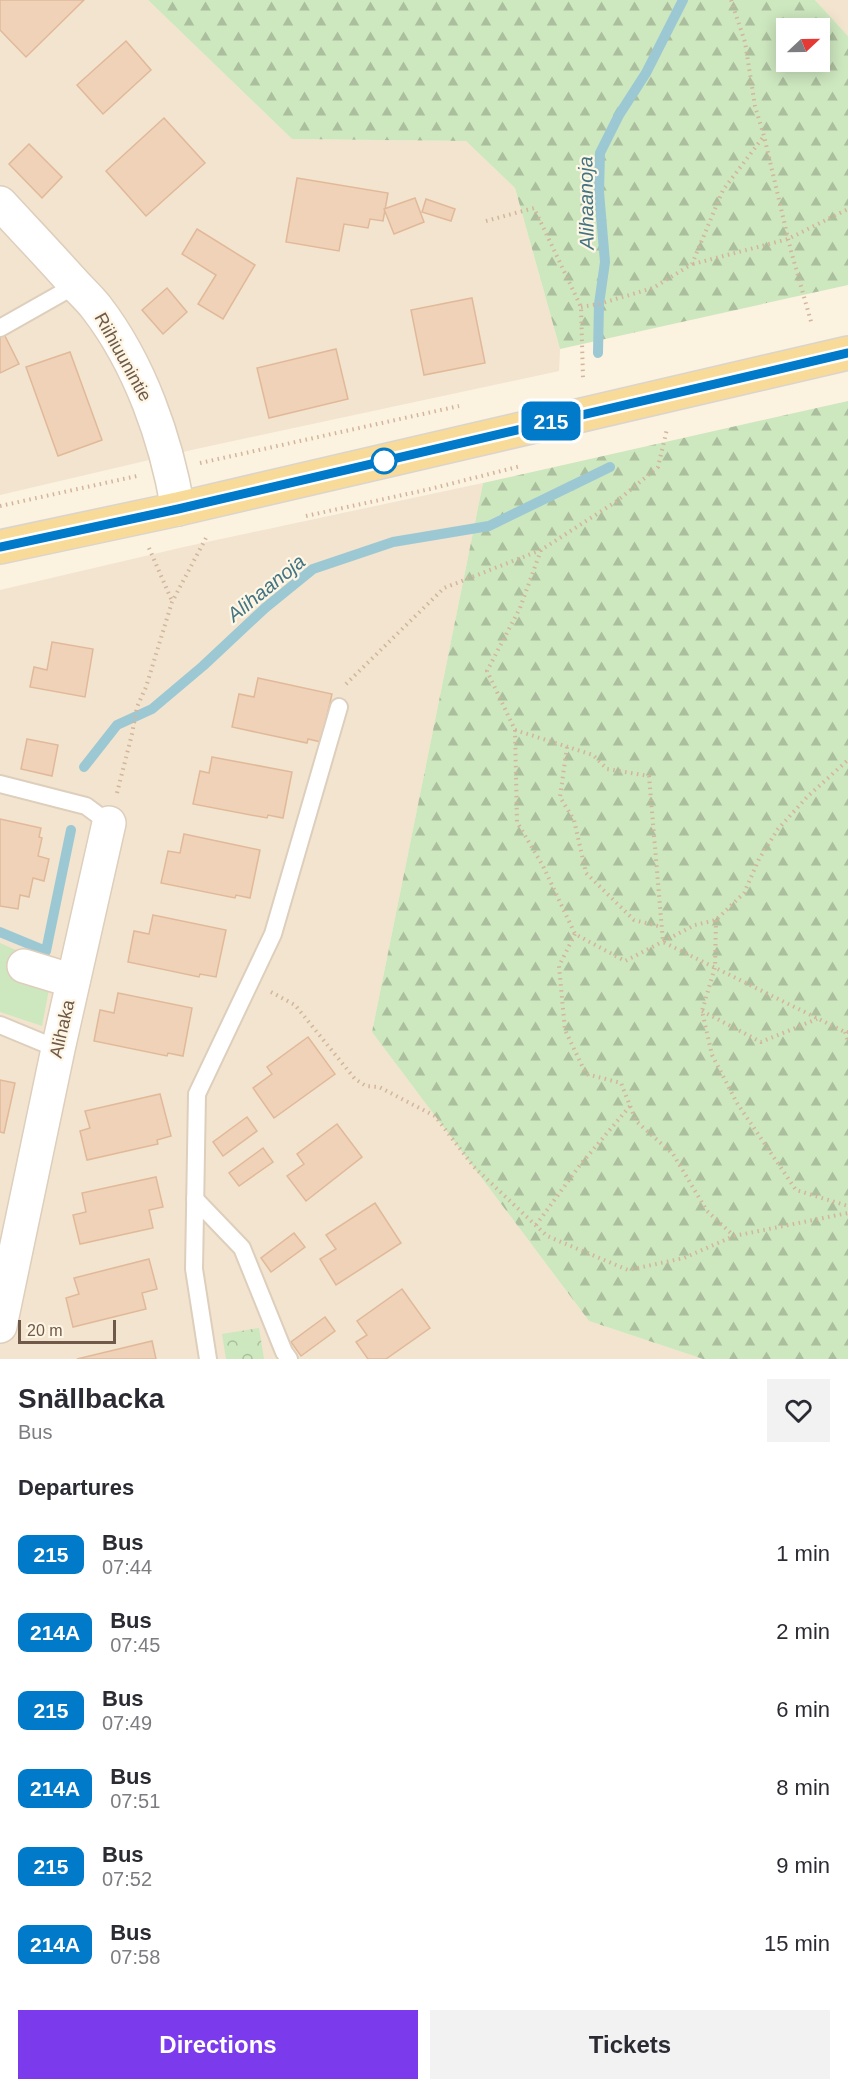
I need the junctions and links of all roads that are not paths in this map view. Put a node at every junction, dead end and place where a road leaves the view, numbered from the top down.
1 (0, 203) edge
2 (76, 285) junction
3 (0, 328) edge
4 (848, 353) edge
5 (178, 509) junction
6 (0, 547) edge
7 (339, 707) dead end
8 (0, 784) edge
9 (109, 823) joint
10 (24, 966) dead end
11 (73, 981) junction
12 (0, 1025) edge
13 (57, 1049) junction
14 (195, 1199) junction
15 (0, 1326) edge
16 (208, 1359) edge
17 (289, 1359) edge

1 - 2 street, Riihiuunintie
2 - 3 lane
2 - 5 street, Riihiuunintie
4 - 5 main road
5 - 6 main road
7 - 14 lane
8 - 9 lane
9 - 11 street, Alihaka
10 - 11 street
11 - 13 street, Alihaka
12 - 13 lane
13 - 15 street, Alihaka
14 - 16 lane
14 - 17 lane

